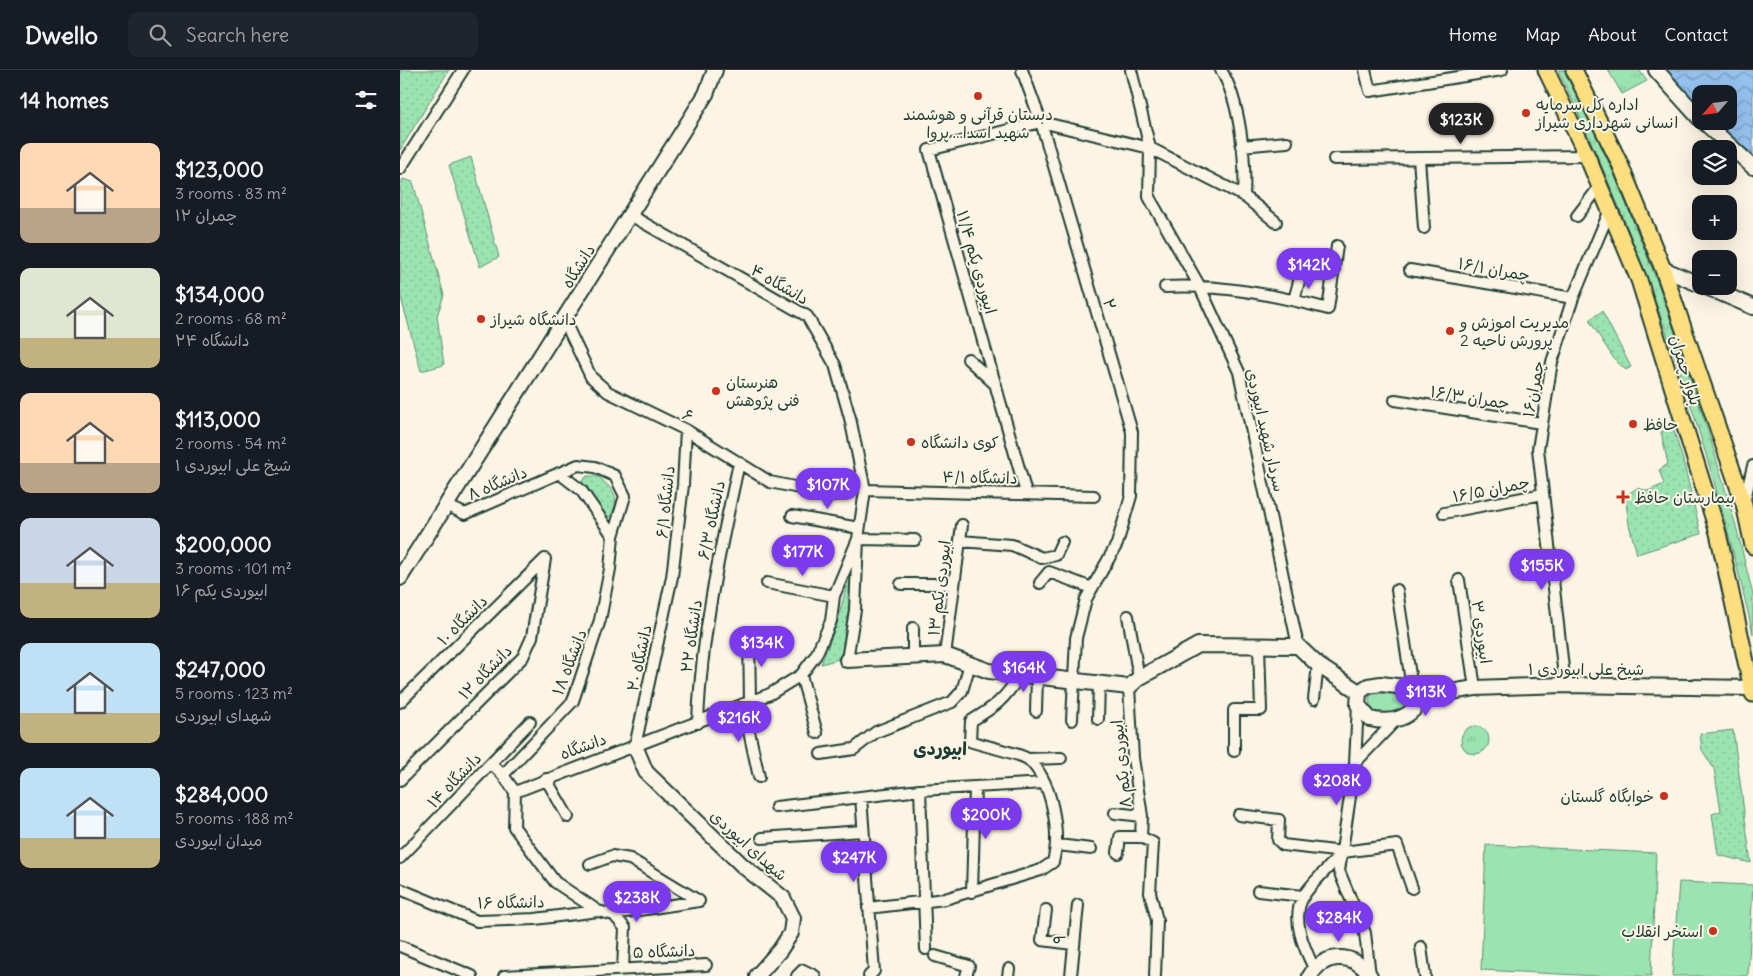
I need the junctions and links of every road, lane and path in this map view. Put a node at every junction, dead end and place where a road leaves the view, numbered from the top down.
1 (463, 70) edge
2 (715, 70) edge
3 (1022, 70) edge
4 (1131, 70) edge
5 (1221, 70) edge
6 (1365, 70) edge
7 (1502, 70) edge
8 (1546, 70) edge
9 (1574, 70) edge
10 (1582, 70) edge
11 (1656, 70) edge
12 (1471, 73) edge
13 (1584, 92) junction
14 (1692, 109) edge
15 (1041, 122) junction
16 (1713, 130) edge
17 (1287, 142) dead end
18 (1241, 146) junction
19 (1150, 148) junction
20 (1587, 156) junction
21 (1419, 158) junction
22 (1334, 159) dead end
23 (401, 166) edge
24 (1753, 167) edge
25 (1600, 186) junction
26 (1244, 196) junction
27 (1610, 210) junction
28 (630, 215) junction
29 (1577, 216) dead end
30 (1276, 222) dead end
31 (1424, 228) dead end
32 (1337, 246) dead end
33 (1663, 269) junction
34 (1410, 270) dead end
35 (1301, 274) dead end
36 (1692, 281) edge
37 (1199, 285) junction
38 (1165, 287) dead end
39 (1724, 295) edge
40 (1573, 298) junction
41 (1294, 300) junction
42 (1753, 307) edge
43 (564, 320) junction
44 (968, 359) dead end
45 (996, 385) junction
46 (1395, 400) dead end
47 (1541, 423) junction
48 (686, 430) junction
49 (739, 463) junction
50 (1753, 466) edge
51 (559, 473) junction
52 (865, 490) junction
53 (1026, 493) junction
54 (833, 494) dead end
55 (1543, 494) junction
56 (1094, 496) dead end
57 (1744, 504) junction
58 (448, 506) junction
59 (1444, 513) dead end
60 (792, 516) dead end
61 (962, 526) dead end
62 (859, 528) junction
63 (613, 536) junction
64 (858, 539) junction
65 (915, 540) dead end
66 (960, 541) junction
67 (1062, 542) dead end
68 (1753, 546) edge
69 (546, 559) joint
70 (672, 577) joint
71 (400, 578) edge
72 (1459, 580) dead end
73 (713, 582) joint
74 (767, 583) dead end
75 (1040, 583) dead end
76 (901, 584) dead end
77 (954, 584) junction
78 (1092, 588) junction
79 (1397, 590) dead end
80 (834, 596) junction
81 (1128, 616) dead end
82 (913, 628) dead end
83 (749, 634) dead end
84 (1259, 646) junction
85 (1298, 646) junction
86 (945, 654) junction
87 (913, 656) junction
88 (847, 660) joint
89 (970, 664) junction
90 (1318, 665) junction
91 (801, 675) junction
92 (1020, 675) junction
93 (1037, 677) junction
94 (1073, 681) junction
95 (1134, 683) junction
96 (1099, 684) junction
97 (1565, 685) junction
98 (1475, 688) junction
99 (1752, 691) edge
100 (1416, 693) junction
101 (1314, 699) dead end
102 (1358, 699) junction
103 (400, 702) edge
104 (746, 703) junction
105 (1036, 711) dead end
106 (1098, 719) dead end
107 (1072, 720) dead end
108 (1395, 721) junction
109 (530, 722) dead end
110 (698, 723) junction
111 (817, 733) dead end
112 (635, 746) junction
113 (1234, 751) dead end
114 (821, 754) dead end
115 (1028, 758) junction
116 (1061, 758) dead end
117 (491, 763) junction
118 (1355, 763) junction
119 (504, 775) junction
120 (759, 777) dead end
121 (546, 779) junction
122 (400, 780) edge
123 (1045, 783) junction
124 (975, 788) junction
125 (920, 790) junction
126 (515, 792) junction
127 (861, 797) junction
128 (776, 807) dead end
129 (1115, 813) dead end
130 (1239, 814) dead end
131 (1142, 816) junction
132 (568, 817) dead end
133 (863, 831) junction
134 (1140, 837) junction
135 (762, 838) dead end
136 (1058, 844) junction
137 (1091, 849) dead end
138 (1344, 852) junction
139 (1118, 853) dead end
140 (400, 858) edge
141 (590, 864) dead end
142 (1412, 888) dead end
143 (400, 889) edge
144 (1258, 891) dead end
145 (972, 892) junction
146 (1303, 896) junction
147 (924, 903) junction
148 (1078, 905) dead end
149 (868, 908) junction
150 (1046, 910) dead end
151 (598, 911) junction
152 (613, 914) junction
153 (1072, 944) junction
154 (400, 946) edge
155 (1421, 947) dead end
156 (926, 949) dead end
157 (935, 956) dead end
158 (706, 965) dead end
159 (623, 968) junction
160 (1312, 972) edge
161 (472, 976) edge
162 (504, 976) edge
163 (757, 976) edge
164 (797, 976) edge
165 (815, 976) edge
166 (869, 976) edge
167 (966, 976) edge
168 (1071, 976) edge
169 (1150, 976) edge
170 (1155, 976) edge
171 (1370, 976) edge
172 (1425, 976) edge

1 - 23 street
2 - 28 street, دانشگاه
3 - 15 street, ۲
4 - 19 street, سردار شهید ابیوردی
5 - 18 street
6 - 12 street
7 - 12 street
8 - 20 main road, بلوار چمران
9 - 13 main road, بلوار چمران
10 - 13 main road
11 - 14 street
13 - 33 main road, بلوار چمران
15 - 19 street
15 - 45 street, ۱۱/۴ ابیوردی یکم
15 - 78 street, ۲
16 - 24 street
17 - 18 street
18 - 26 street
19 - 26 street
19 - 37 street, سردار شهید ابیوردی
20 - 21 street
20 - 25 main road, بلوار چمران
21 - 22 street
21 - 31 street
25 - 27 main road, بلوار چمران
25 - 29 street
26 - 30 street
27 - 40 street, چمران۱۶
27 - 99 main road, بلوار چمران
28 - 43 street, دانشگاه
28 - 52 street, ۴ دانشگاه
32 - 41 street
33 - 36 street
33 - 57 main road, بلوار چمران
34 - 40 street, ۱۶/۱ چمران
35 - 41 street
37 - 38 street
37 - 41 street
37 - 85 street, سردار شهید ابیوردی
39 - 42 street
40 - 47 street, چمران۱۶
43 - 48 street, ۶
43 - 58 street, دانشگاه
44 - 45 street
45 - 53 street, ۱۱/۴ ابیوردی یکم
46 - 47 street, ۱۶/۳ چمران
47 - 55 street, چمران۱۶
48 - 49 street, ۶
48 - 70 street, ۶/۱ دانشگاه
49 - 54 street, ۶
49 - 73 street, ۶/۳ دانشگاه
50 - 57 street
51 - 58 street, ۸ دانشگاه
51 - 63 street
51 - 63 street, ۸ دانشگاه
52 - 53 street, ۴/۱ دانشگاه
52 - 62 street, دانشگاه
53 - 56 street, ۴/۱ دانشگاه
55 - 59 street, ۱۶/۵ چمران
55 - 97 street, چمران۱۶
57 - 68 main road, بلوار چمران
58 - 71 street, دانشگاه
60 - 62 street
61 - 66 street, ۱۳ ابیوردی یکم
62 - 64 street, دانشگاه
63 - 119 street, ۱۸ دانشگاه
64 - 65 street
64 - 80 street, دانشگاه
64 - 88 street
66 - 67 street
66 - 77 street, ۱۳ ابیوردی یکم
69 - 103 street, ۱۰ دانشگاه
69 - 122 street, ۱۲ دانشگاه
70 - 112 street, ۲۰ دانشگاه
72 - 98 street, ۳ ابیوردی
73 - 110 street, ۲۲ دانشگاه
74 - 80 street
75 - 78 street
76 - 77 street
77 - 86 street, ۱۳ ابیوردی یکم
78 - 94 street, ۲
79 - 100 street
80 - 91 street, دانشگاه
81 - 95 street, ۸ ابیوردی یکم
82 - 87 street
83 - 104 street
84 - 85 street
84 - 95 street
84 - 113 street
85 - 90 street
86 - 87 street
86 - 89 street
87 - 88 street
89 - 92 street
89 - 114 street
90 - 101 street
90 - 102 street
91 - 104 street, دانشگاه
91 - 111 street
92 - 93 street
92 - 115 street
93 - 94 street
93 - 105 street
94 - 96 street
94 - 107 street, ۲
95 - 96 street
95 - 131 street, ۸ ابیوردی یکم
96 - 106 street
97 - 98 street, شیخ علی ابیوردی ۱
97 - 99 street, شیخ علی ابیوردی ۱
98 - 100 street, شیخ علی ابیوردی ۱
100 - 102 street, شیخ علی ابیوردی ۱
100 - 108 street
102 - 108 street
102 - 118 street
104 - 110 street, دانشگاه
104 - 120 street
108 - 118 street
109 - 117 street, ۱۴ دانشگاه
110 - 112 street, دانشگاه
112 - 121 street, دانشگاه
112 - 163 street, شهدای ابیوردی
115 - 116 street
115 - 123 street
117 - 119 street
117 - 140 street, ۱۴ دانشگاه
118 - 138 street
119 - 126 street
121 - 126 street, دانشگاه
121 - 132 street
123 - 124 street
123 - 136 street
124 - 125 street
124 - 145 street
125 - 127 street
125 - 147 street
126 - 151 street
127 - 128 street
127 - 133 street
129 - 131 street
130 - 138 street
131 - 134 street, ۸ ابیوردی یکم
133 - 135 street
133 - 149 street
134 - 139 street
134 - 170 street
136 - 137 street
136 - 145 street
138 - 142 street
138 - 146 street
138 - 171 street
141 - 152 street
143 - 151 street, ۱۶ دانشگاه
144 - 146 street
145 - 147 street
146 - 160 street
147 - 149 street
147 - 156 street
148 - 153 street, ۹
149 - 166 street
150 - 153 street
151 - 152 street
152 - 159 street
153 - 168 street, ۹
154 - 161 street
155 - 172 street
157 - 167 street
158 - 159 street, ۵ دانشگاه
159 - 162 street
160 - 171 street
164 - 165 street
169 - 170 street

